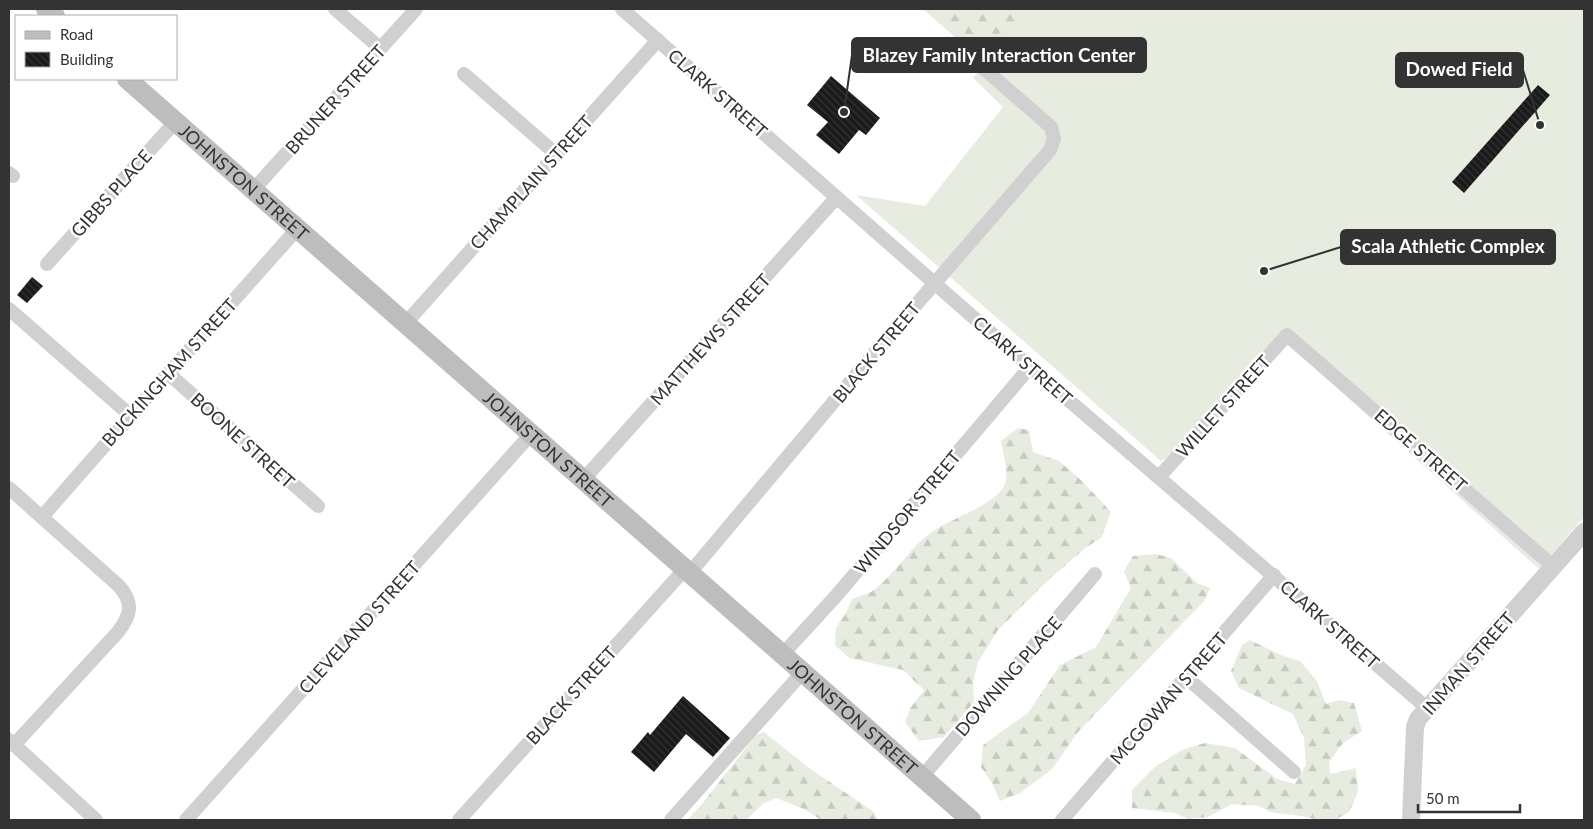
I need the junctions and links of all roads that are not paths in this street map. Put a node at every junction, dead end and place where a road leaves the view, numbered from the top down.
1 (335, 9) edge
2 (416, 9) edge
3 (622, 9) edge
4 (658, 40) junction
5 (380, 48) junction
6 (982, 67) dead end
7 (464, 74) dead end
8 (128, 80) edge
9 (176, 121) junction
10 (556, 154) junction
11 (254, 189) junction
12 (836, 198) junction
13 (297, 229) junction
14 (47, 264) dead end
15 (935, 282) junction
16 (9, 309) edge
17 (405, 324) junction
18 (1287, 335) joint
19 (1030, 367) junction
20 (169, 374) junction
21 (130, 415) junction
22 (532, 434) junction
23 (1159, 477) junction
24 (583, 480) junction
25 (9, 488) edge
26 (318, 506) dead end
27 (42, 517) junction
28 (1584, 532) edge
29 (1554, 566) junction
30 (687, 572) junction
31 (1095, 574) dead end
32 (1274, 575) junction
33 (782, 655) junction
34 (802, 673) junction
35 (1186, 677) junction
36 (1427, 708) junction
37 (12, 743) edge
38 (1294, 772) dead end
39 (920, 778) junction
40 (96, 820) edge
41 (186, 820) edge
42 (459, 820) edge
43 (671, 820) edge
44 (971, 820) edge
45 (1062, 820) edge
46 (1411, 820) edge

1 - 5 street
2 - 5 street, BRUNER STREET
3 - 4 street, CLARK STREET
4 - 10 street, CHAMPLAIN STREET
4 - 12 street, CLARK STREET
5 - 11 street, BRUNER STREET
6 - 15 street, BLACK STREET
7 - 10 street
8 - 9 main road, JOHNSTON STREET
9 - 11 main road, JOHNSTON STREET
9 - 14 street, GIBBS PLACE
10 - 17 street, CHAMPLAIN STREET
11 - 13 main road, JOHNSTON STREET
12 - 15 street, CLARK STREET
12 - 24 street, MATTHEWS STREET
13 - 17 main road, JOHNSTON STREET
13 - 20 street, BUCKINGHAM STREET
15 - 19 street, CLARK STREET
15 - 30 street, BLACK STREET
16 - 21 street
17 - 22 main road, JOHNSTON STREET
18 - 23 street, WILLET STREET
18 - 29 street, EDGE STREET
19 - 23 street, CLARK STREET
19 - 33 street, WINDSOR STREET
20 - 21 street, BUCKINGHAM STREET
20 - 26 street, BOONE STREET
21 - 27 street, BUCKINGHAM STREET
22 - 24 main road, JOHNSTON STREET
22 - 41 street, CLEVELAND STREET
23 - 32 street, CLARK STREET
24 - 30 main road, JOHNSTON STREET
25 - 27 street
27 - 37 street
28 - 29 street, INMAN STREET
29 - 36 street, INMAN STREET
30 - 33 main road, JOHNSTON STREET
30 - 42 street, BLACK STREET
31 - 39 street, DOWNING PLACE
32 - 35 street, MCGOWAN STREET
32 - 36 street, CLARK STREET
33 - 34 main road, JOHNSTON STREET
34 - 39 main road, JOHNSTON STREET
34 - 43 street
35 - 38 street
35 - 45 street, MCGOWAN STREET
36 - 46 street, INMAN STREET
37 - 40 street
39 - 44 main road, JOHNSTON STREET

